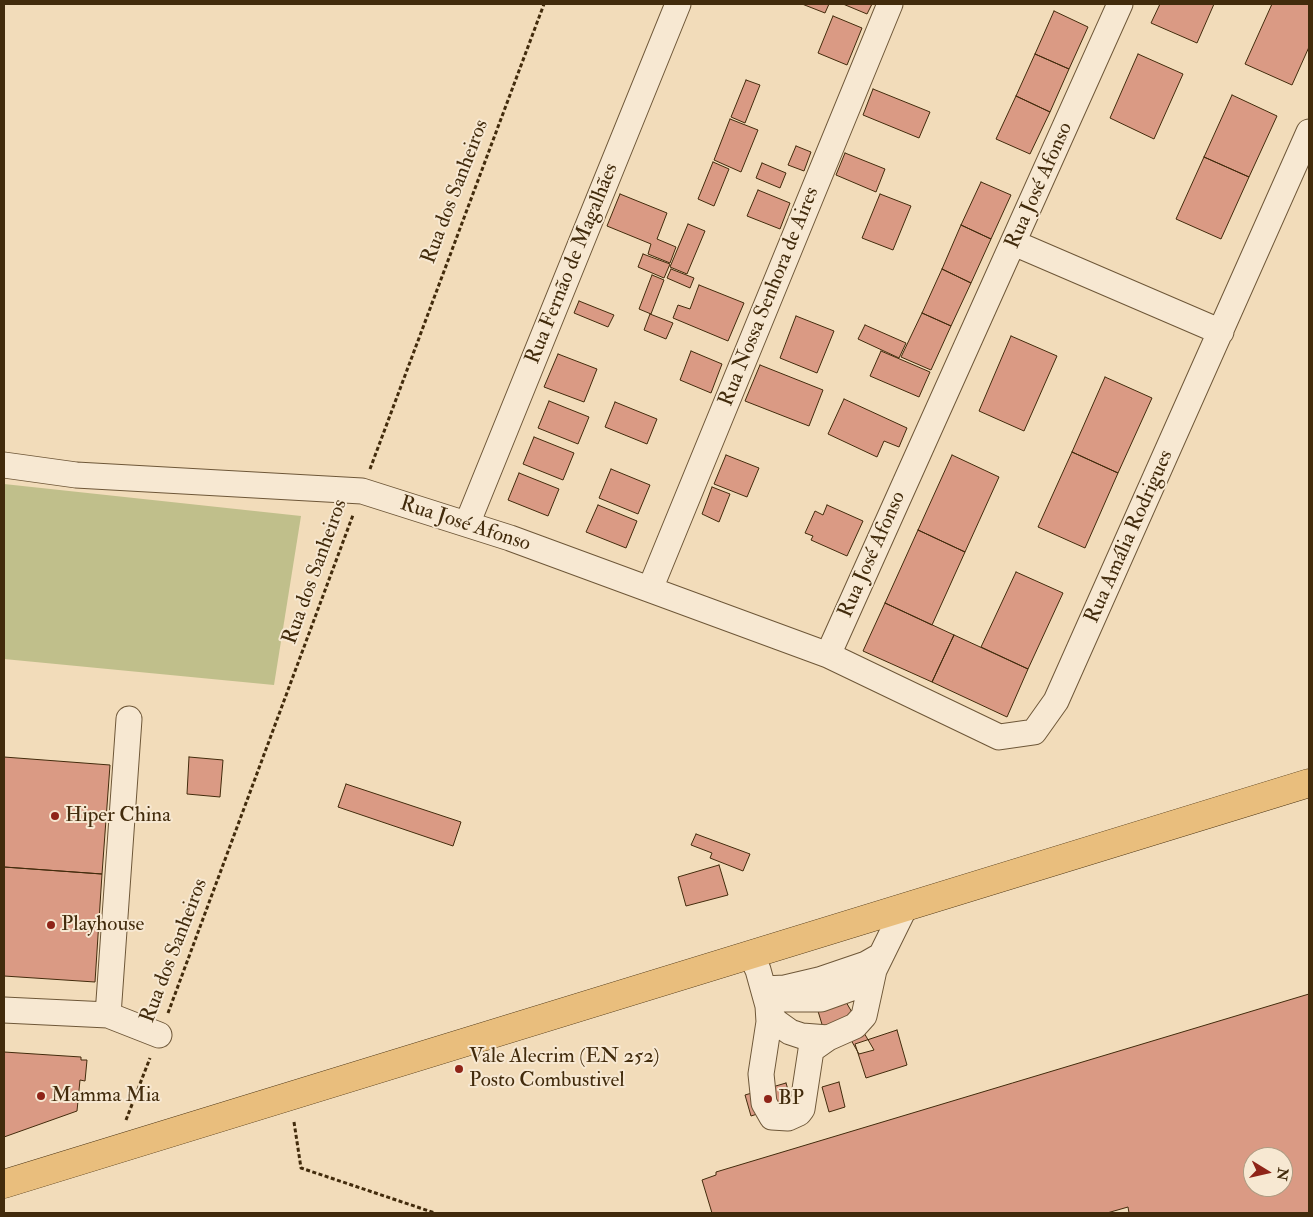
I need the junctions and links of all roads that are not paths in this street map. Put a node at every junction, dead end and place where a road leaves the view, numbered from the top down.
1 (678, 4) edge
2 (890, 4) edge
3 (1120, 4) edge
4 (1309, 132) edge
5 (1014, 244) junction
6 (1221, 332) junction
7 (4, 465) edge
8 (467, 524) junction
9 (650, 590) junction
10 (828, 655) junction
11 (129, 719) dead end
12 (1309, 783) edge
13 (904, 909) junction
14 (751, 955) junction
15 (880, 956) junction
16 (871, 981) junction
17 (767, 1000) junction
18 (4, 1010) edge
19 (108, 1015) junction
20 (159, 1035) road end
21 (828, 1038) junction
22 (4, 1184) edge

1 - 8 street, Rua Fernão de Magalhães
2 - 9 street, Rua Nossa Senhora de Aires
3 - 5 street, Rua José Afonso
4 - 6 street, Rua Amália Rodrigues
5 - 6 street
5 - 10 street, Rua José Afonso
6 - 10 street, Rua Amália Rodrigues
7 - 8 street, Rua José Afonso
8 - 9 street, Rua José Afonso
9 - 10 street, Rua José Afonso
11 - 19 street
12 - 13 main road
13 - 14 main road
13 - 15 street
14 - 17 street
14 - 22 main road
15 - 16 street
15 - 17 street
16 - 17 street
16 - 21 street
17 - 21 street
17 - 21 street
18 - 19 street
19 - 20 street

